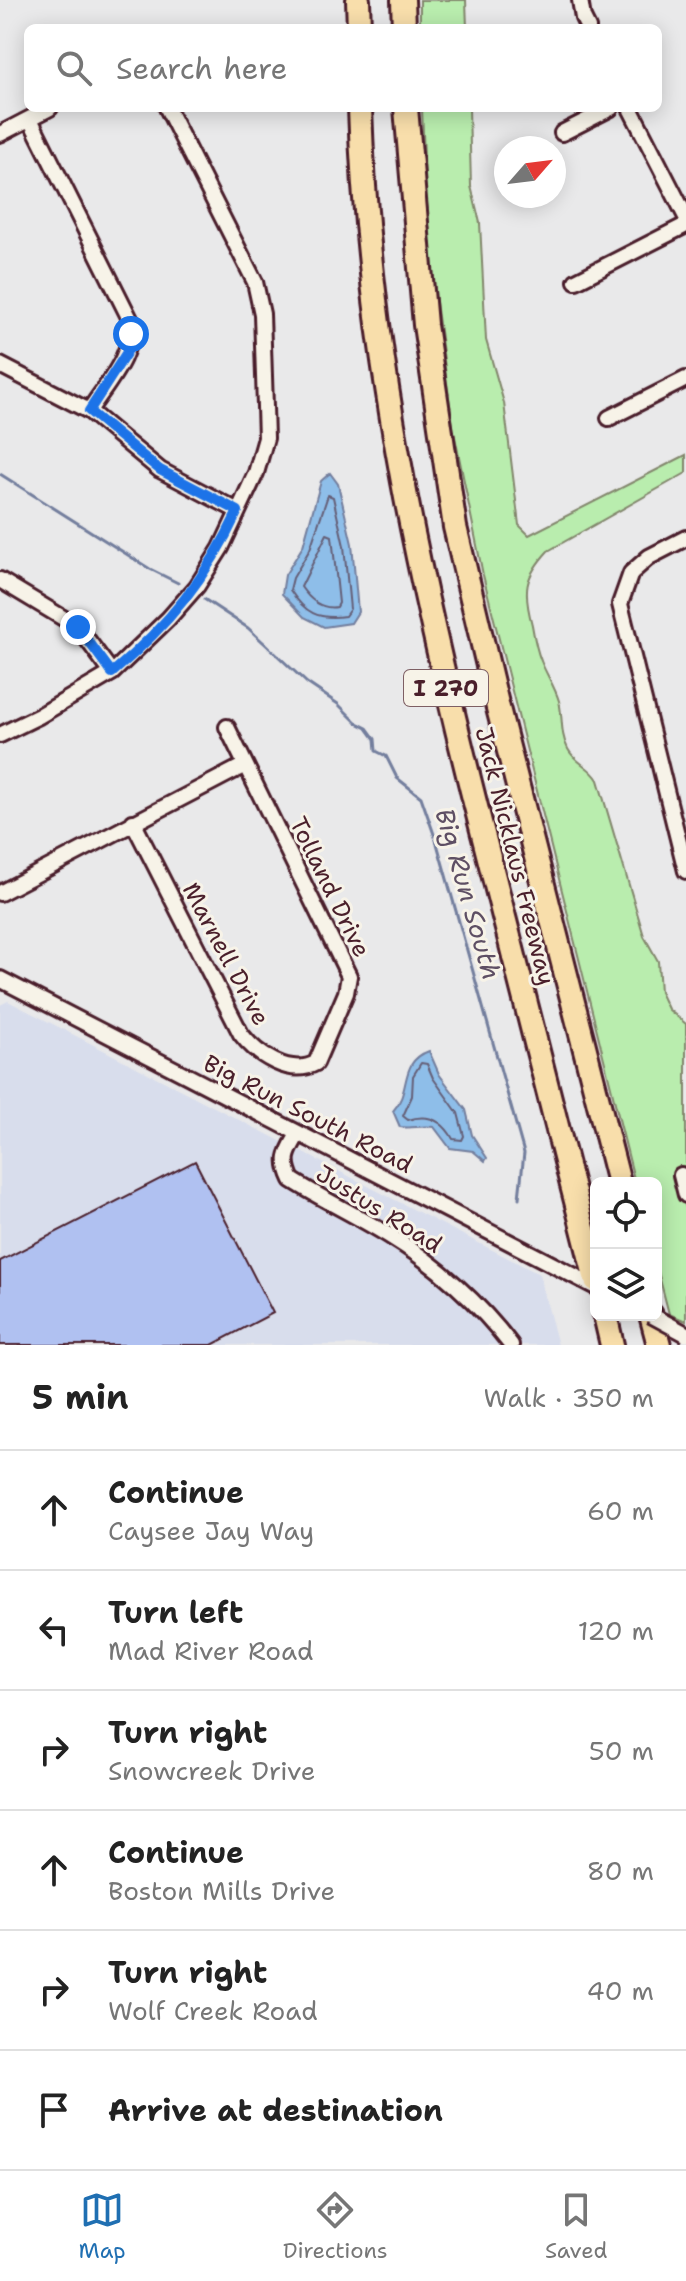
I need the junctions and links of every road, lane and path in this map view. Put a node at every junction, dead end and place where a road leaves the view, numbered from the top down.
1 (358, 0) edge
2 (403, 0) edge
3 (580, 0) edge
4 (359, 24) edge
5 (404, 24) edge
6 (586, 24) edge
7 (43, 112) edge
8 (169, 112) edge
9 (360, 112) edge
10 (406, 112) edge
11 (603, 112) edge
12 (632, 112) edge
13 (30, 119) junction
14 (562, 133) dead end
15 (0, 134) edge
16 (686, 217) edge
17 (686, 225) edge
18 (576, 281) dead end
19 (0, 365) edge
20 (686, 379) edge
21 (89, 411) junction
22 (609, 418) dead end
23 (238, 511) junction
24 (686, 538) edge
25 (0, 580) edge
26 (112, 673) junction
27 (227, 727) dead end
28 (0, 735) edge
29 (245, 765) junction
30 (133, 822) junction
31 (686, 871) edge
32 (0, 893) edge
33 (0, 979) edge
34 (312, 1066) joint
35 (298, 1134) junction
36 (681, 1175) dead end
37 (617, 1177) edge
38 (686, 1195) edge
39 (590, 1256) edge
40 (590, 1284) edge
41 (606, 1321) edge
42 (653, 1321) edge
43 (662, 1321) edge
44 (686, 1334) edge
45 (511, 1345) edge
46 (612, 1345) edge
47 (659, 1345) edge

1 - 4 highway
2 - 5 highway
3 - 6 street
7 - 13 street
8 - 23 street
9 - 39 highway, Jack Nicklaus Freeway / I 270
10 - 37 highway, Jack Nicklaus Freeway / I 270
11 - 14 street
12 - 16 street
13 - 15 street
13 - 21 street
17 - 18 street
19 - 21 street
20 - 22 street
21 - 23 street
23 - 26 street
24 - 31 street
25 - 26 street
26 - 28 street
27 - 29 street, Tolland Drive
29 - 30 street
29 - 34 street, Tolland Drive
30 - 32 street
30 - 34 street, Marnell Drive
33 - 35 street, Big Run South Road
35 - 40 street, Big Run South Road
35 - 45 street, Justus Road
36 - 38 street
41 - 46 highway
42 - 47 highway
43 - 44 street, bridge

